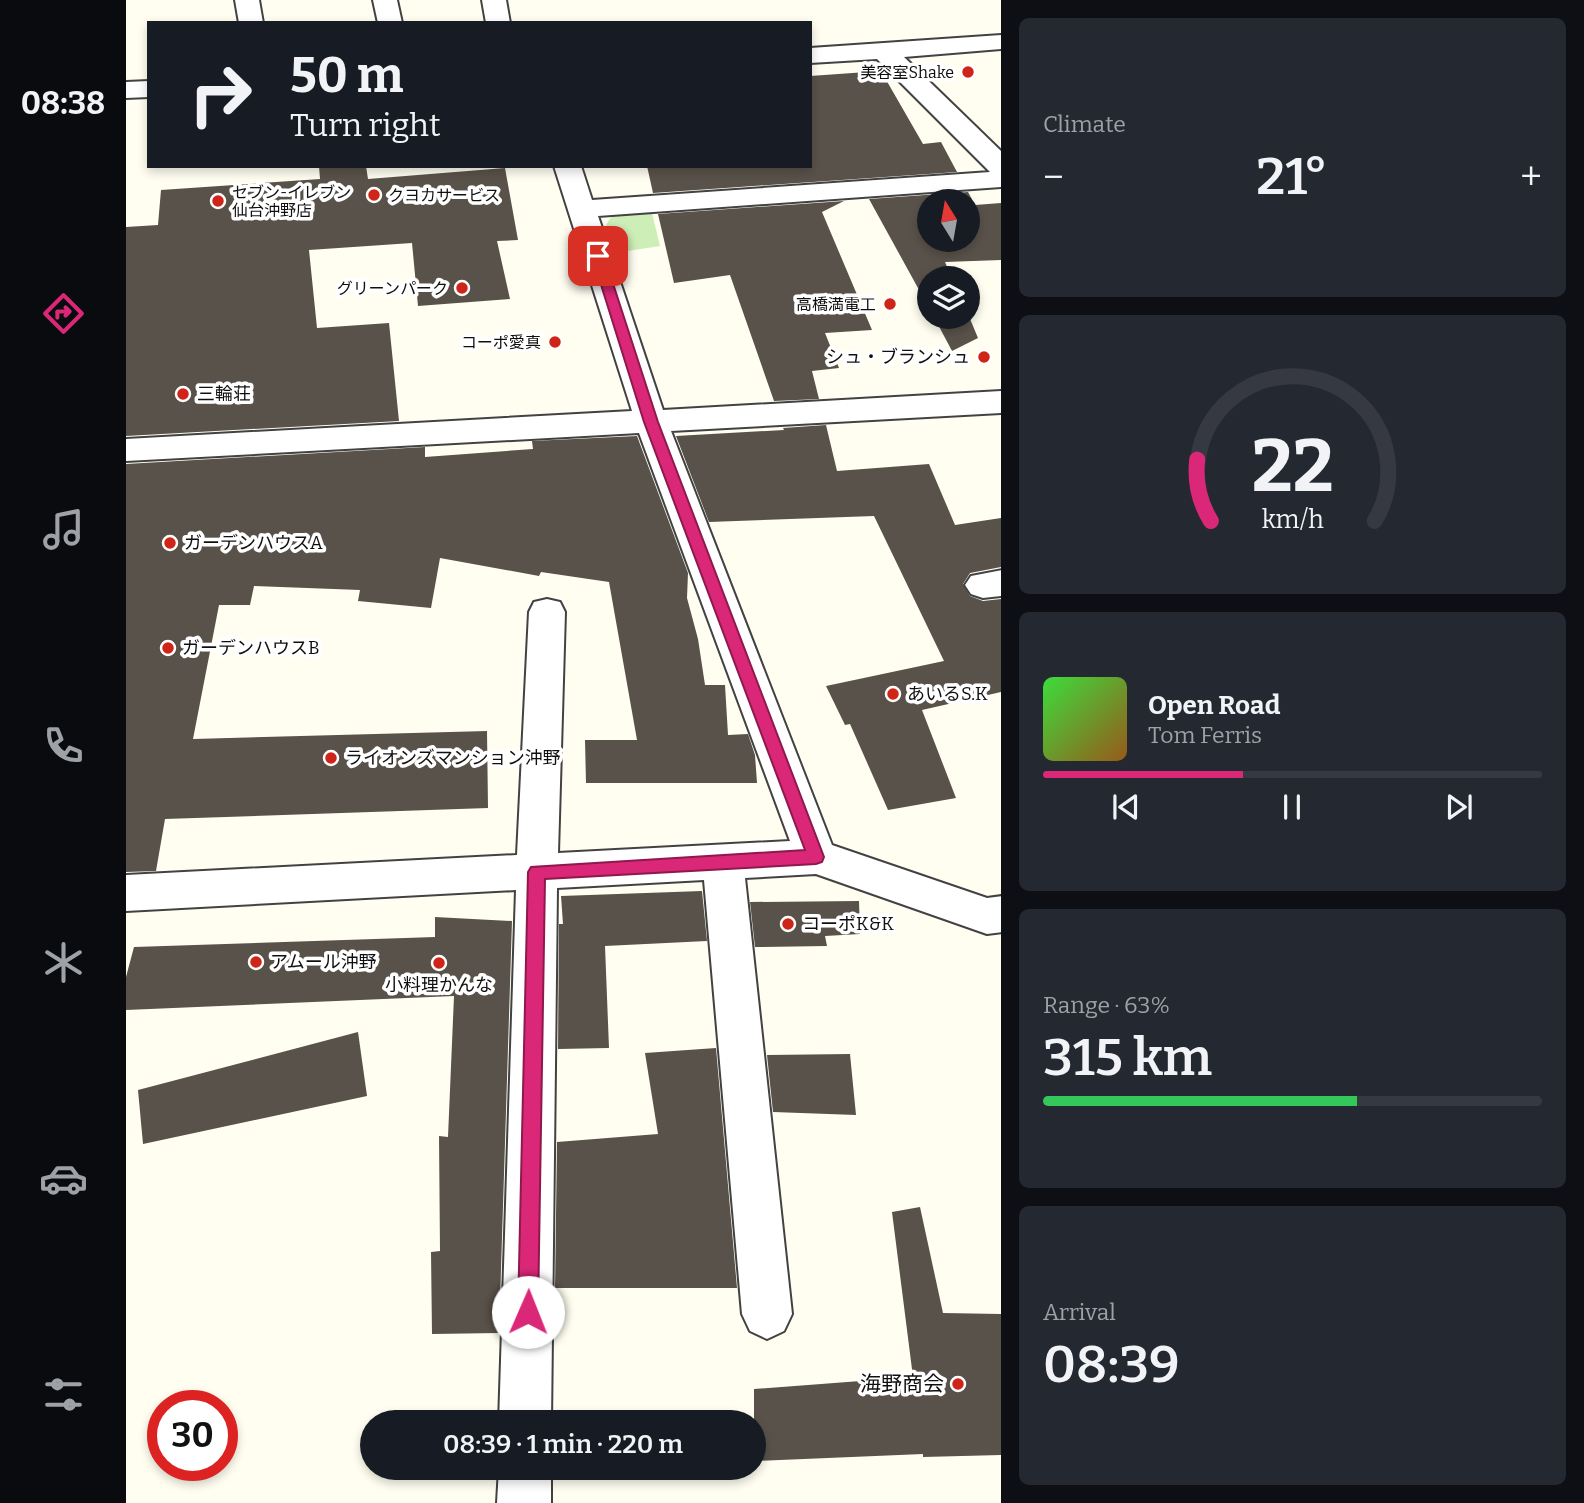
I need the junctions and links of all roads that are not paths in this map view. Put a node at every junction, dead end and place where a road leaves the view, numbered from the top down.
1 (247, 0) edge
2 (386, 0) edge
3 (494, 0) edge
4 (251, 21) edge
5 (390, 21) edge
6 (498, 21) edge
7 (1001, 42) edge
8 (885, 52) junction
9 (812, 56) edge
10 (147, 89) edge
11 (126, 90) edge
12 (568, 168) edge
13 (1001, 169) edge
14 (1001, 179) edge
15 (583, 209) junction
16 (1001, 402) edge
17 (651, 422) junction
18 (126, 450) edge
19 (547, 612) dead end
20 (816, 857) junction
21 (723, 862) junction
22 (537, 872) junction
23 (126, 894) edge
24 (1001, 914) edge
25 (767, 1314) dead end
26 (526, 1410) edge
27 (524, 1480) edge
28 (524, 1503) edge

1 - 4 street
2 - 5 street
3 - 6 street
7 - 8 street
8 - 9 street
8 - 13 street
10 - 11 street
12 - 15 street
14 - 15 street
15 - 17 street
16 - 17 street
17 - 18 street
17 - 20 street
19 - 22 street
20 - 21 street
20 - 24 street
21 - 22 street
21 - 25 street
22 - 23 street
22 - 26 street
27 - 28 street

